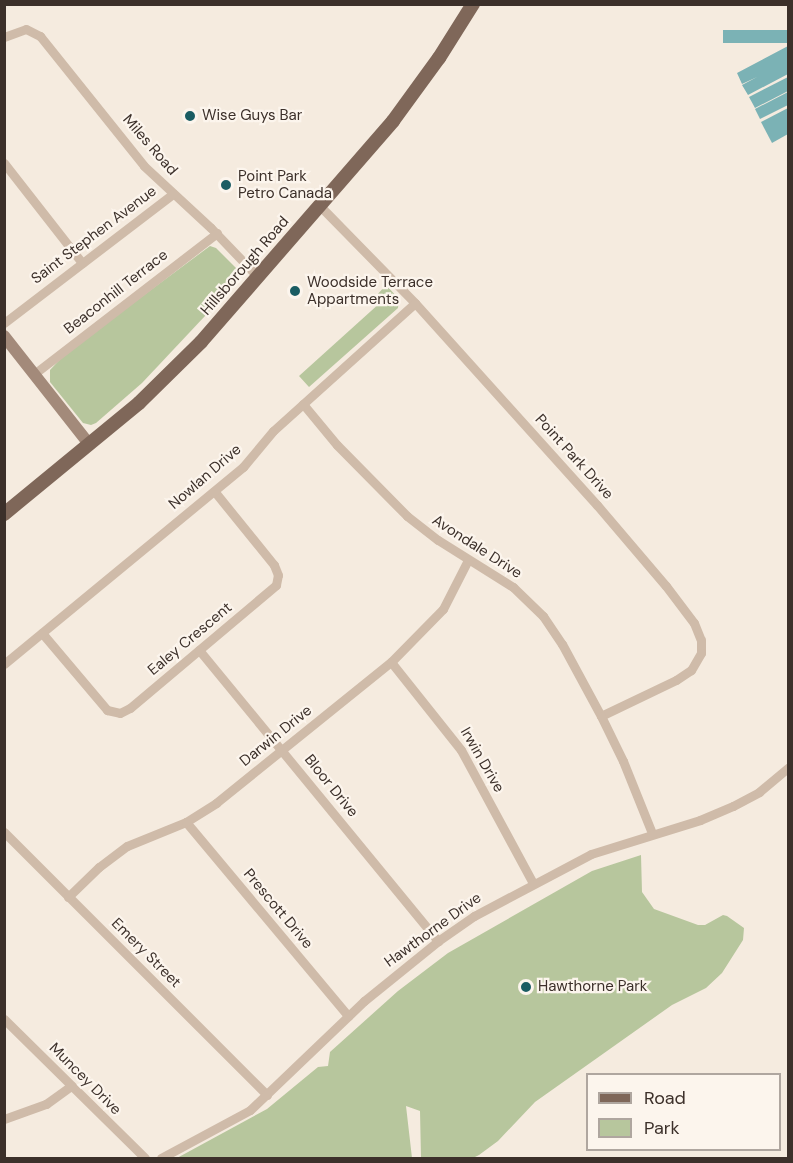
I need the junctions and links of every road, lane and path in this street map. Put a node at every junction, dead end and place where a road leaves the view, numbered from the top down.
1 (473, 4) edge
2 (4, 37) edge
3 (4, 163) edge
4 (173, 194) junction
5 (320, 206) junction
6 (217, 233) junction
7 (82, 263) junction
8 (258, 277) junction
9 (415, 303) junction
10 (4, 323) edge
11 (4, 336) edge
12 (34, 374) junction
13 (303, 404) junction
14 (89, 444) junction
15 (214, 491) junction
16 (4, 514) edge
17 (468, 560) junction
18 (42, 633) junction
19 (200, 650) junction
20 (391, 662) junction
21 (4, 664) edge
22 (601, 716) junction
23 (282, 750) junction
24 (789, 768) edge
25 (186, 822) junction
26 (652, 833) junction
27 (5, 835) edge
28 (533, 883) junction
29 (68, 897) junction
30 (438, 941) junction
31 (348, 1016) junction
32 (4, 1018) edge
33 (71, 1086) junction
34 (267, 1095) junction
35 (4, 1119) edge
36 (145, 1158) edge
37 (161, 1158) edge

1 - 5 main road, Hillsborough Road
2 - 4 street, Miles Road
3 - 7 street
4 - 6 street, Miles Road
4 - 7 street, Saint Stephen Avenue
5 - 8 main road, Hillsborough Road
5 - 9 street, Point Park Drive
6 - 8 street, Miles Road
6 - 12 street, Beaconhill Terrace
7 - 10 street, Saint Stephen Avenue
8 - 14 main road, Hillsborough Road
9 - 13 street, Nowlan Drive
9 - 22 street, Point Park Drive
11 - 12 street
12 - 14 street
13 - 15 street, Nowlan Drive
13 - 17 street, Avondale Drive
14 - 16 main road, Hillsborough Road
15 - 18 street, Nowlan Drive
15 - 19 street, Ealey Crescent
17 - 20 street, Darwin Drive
17 - 22 street, Avondale Drive
18 - 19 street, Ealey Crescent
18 - 21 street, Nowlan Drive
19 - 23 street, Bloor Drive
20 - 23 street, Darwin Drive
20 - 28 street, Irwin Drive
22 - 26 street, Avondale Drive
23 - 25 street, Darwin Drive
23 - 30 street, Bloor Drive
24 - 26 street, Hawthorne Drive
25 - 29 street, Darwin Drive
25 - 31 street, Prescott Drive
26 - 28 street, Hawthorne Drive
27 - 29 street, Emery Street
28 - 30 street, Hawthorne Drive
29 - 34 street, Emery Street
30 - 31 street, Hawthorne Drive
31 - 34 street, Hawthorne Drive
32 - 33 street, Muncey Drive
33 - 35 street
33 - 36 street, Muncey Drive
34 - 37 street, Hawthorne Drive

